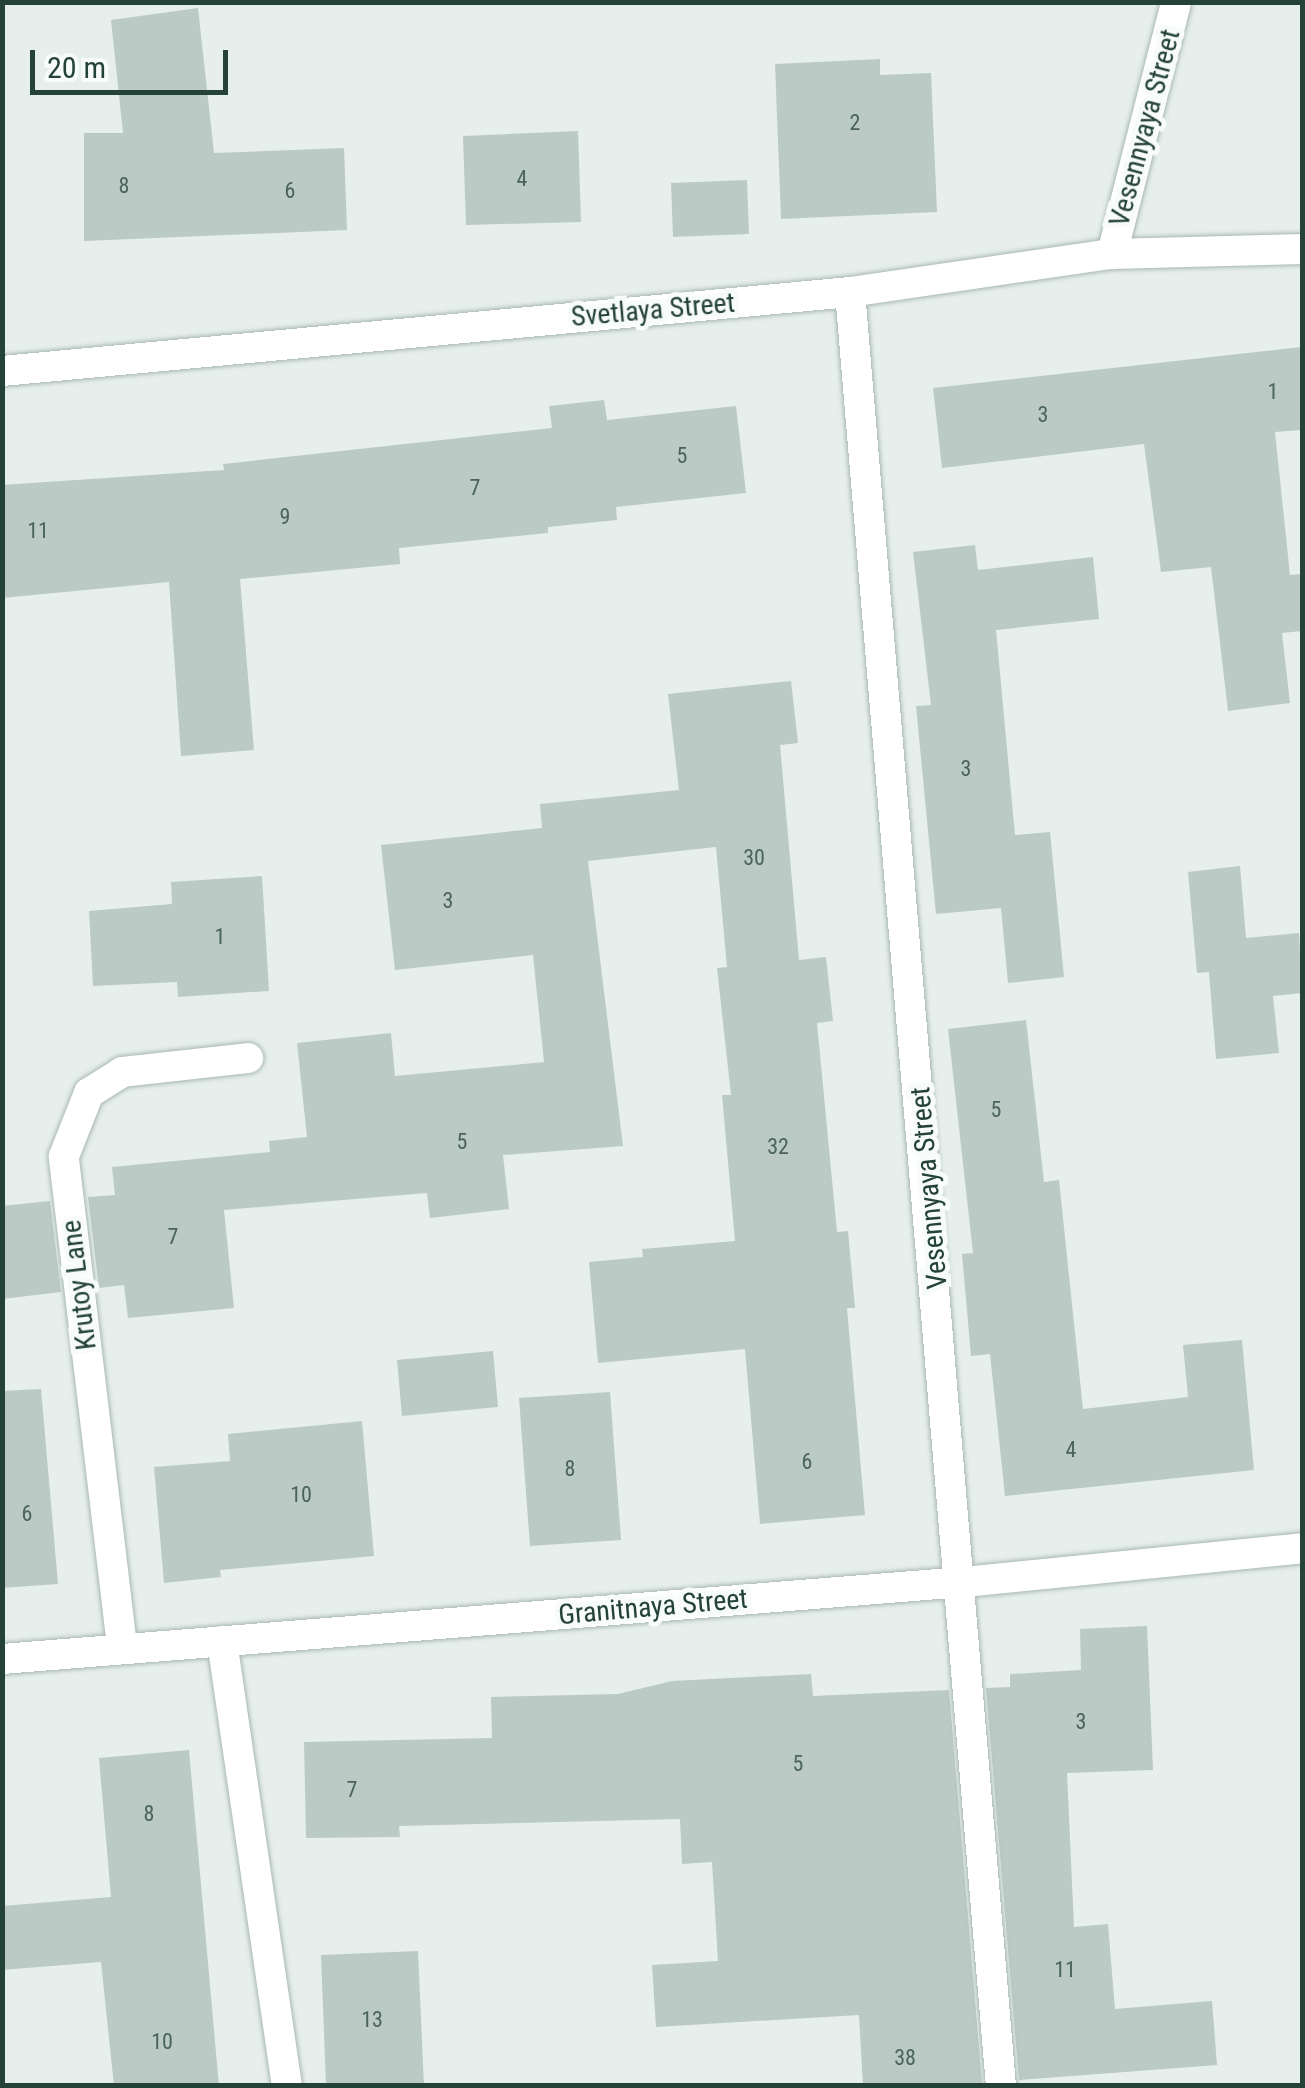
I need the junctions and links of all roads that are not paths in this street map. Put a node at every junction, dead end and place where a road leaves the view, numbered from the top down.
1 (1176, 2) edge
2 (1302, 249) edge
3 (1112, 254) junction
4 (850, 292) junction
5 (2, 371) edge
6 (248, 1058) dead end
7 (1302, 1548) edge
8 (964, 1582) junction
9 (222, 1642) junction
10 (122, 1646) junction
11 (2, 1659) edge
12 (288, 2086) edge
13 (1001, 2086) edge

1 - 3 street, Vesennyaya Street
2 - 3 street, Svetlaya Street
3 - 4 street, Svetlaya Street
4 - 5 street, Svetlaya Street
4 - 8 street, Vesennyaya Street
6 - 10 street, Krutoy Lane
7 - 8 street, Granitnaya Street
8 - 9 street, Granitnaya Street
8 - 13 street, Vesennyaya Street
9 - 10 street, Granitnaya Street
9 - 12 street
10 - 11 street, Granitnaya Street

